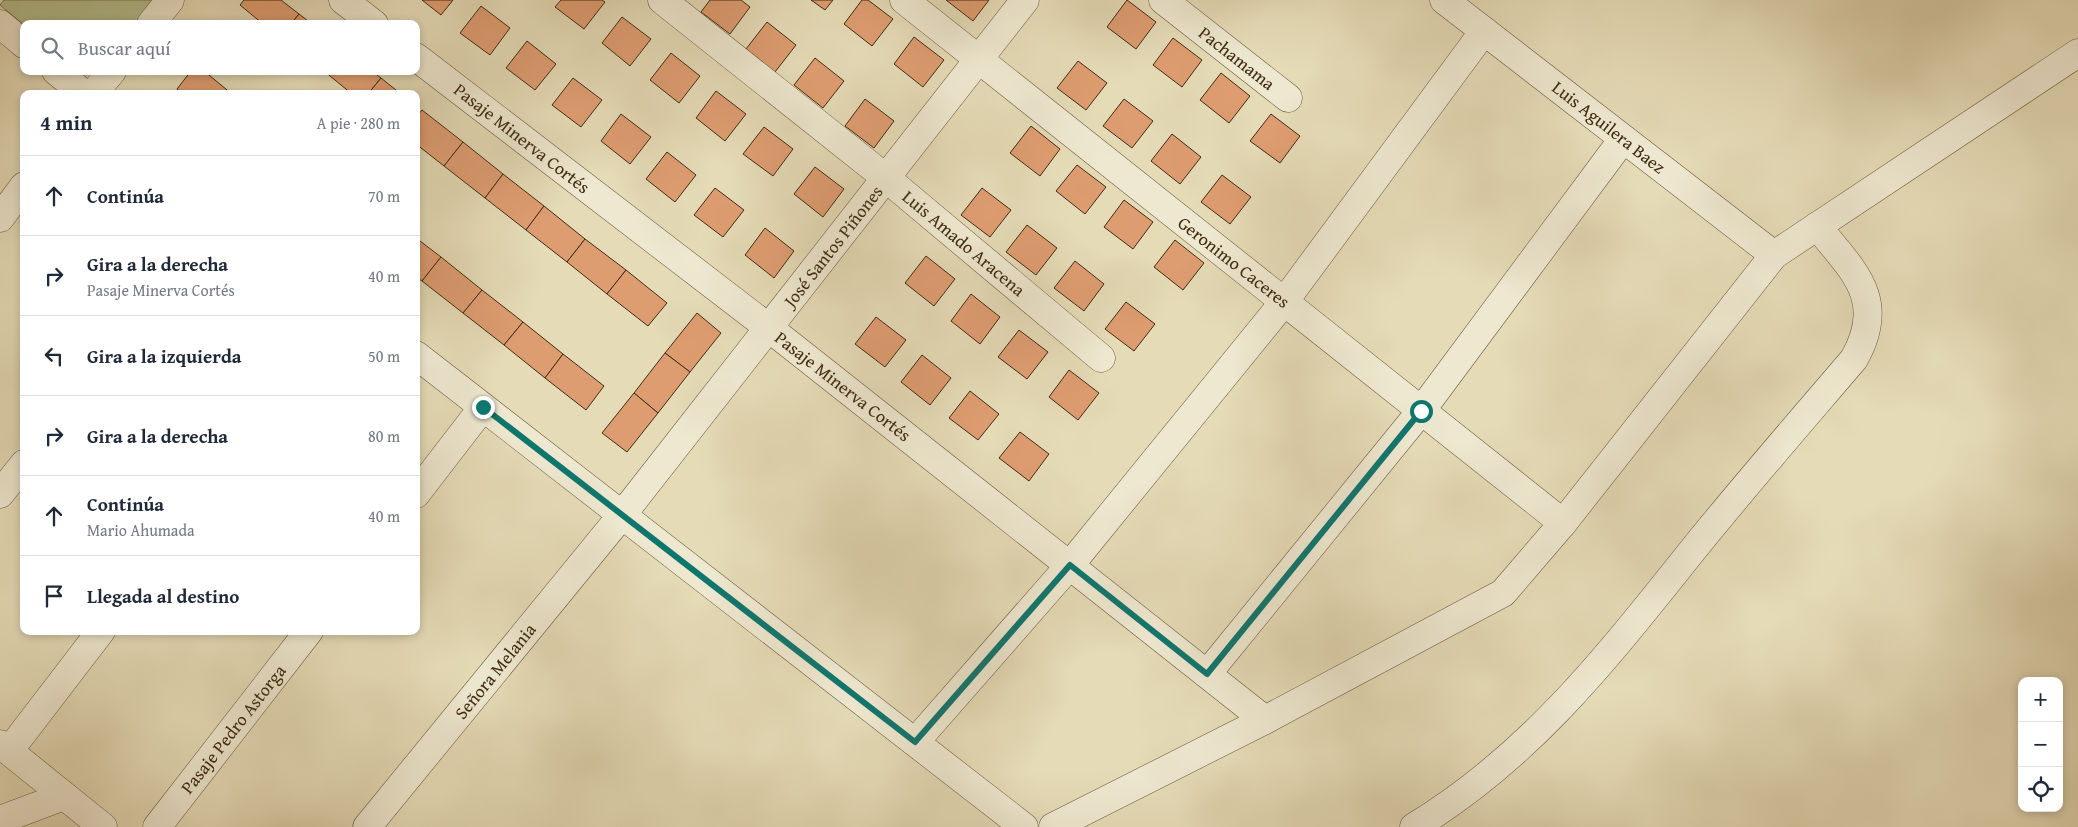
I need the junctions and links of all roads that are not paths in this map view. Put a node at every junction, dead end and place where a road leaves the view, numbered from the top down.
1 (170, 0) edge
2 (343, 0) edge
3 (662, 0) edge
4 (904, 0) edge
5 (1025, 0) edge
6 (1163, 0) edge
7 (1444, 0) edge
8 (154, 20) edge
9 (369, 20) edge
10 (1484, 31) junction
11 (2078, 52) edge
12 (979, 59) junction
13 (420, 60) edge
14 (61, 75) edge
15 (109, 75) edge
16 (79, 90) edge
17 (97, 90) edge
18 (1288, 98) dead end
19 (1623, 139) junction
20 (886, 178) junction
21 (20, 191) edge
22 (0, 218) edge
23 (1817, 226) junction
24 (1774, 255) junction
25 (1284, 302) junction
26 (769, 328) junction
27 (420, 358) edge
28 (1101, 358) dead end
29 (483, 407) junction
30 (1421, 411) junction
31 (20, 469) edge
32 (420, 489) edge
33 (0, 494) edge
34 (622, 515) junction
35 (1563, 523) junction
36 (1070, 565) junction
37 (98, 635) edge
38 (306, 635) edge
39 (1207, 674) junction
40 (1265, 720) junction
41 (915, 742) junction
42 (4, 747) edge
43 (64, 796) junction
44 (0, 820) edge
45 (103, 827) edge
46 (157, 827) edge
47 (367, 827) edge
48 (1024, 827) edge
49 (1053, 827) edge
50 (1414, 827) edge

1 - 8 street
2 - 9 street
3 - 20 street, Luis Amado Aracena
4 - 12 street, Geronimo Caceres
5 - 12 street, José Santos Piñones
6 - 18 street, Pachamama
7 - 10 street, Luis Aguilera Baez
10 - 19 street, Luis Aguilera Baez
10 - 25 street
11 - 23 street
12 - 20 street, José Santos Piñones
12 - 25 street, Geronimo Caceres
13 - 26 street, Pasaje Minerva Cortés
14 - 16 street
15 - 17 street
19 - 24 street, Luis Aguilera Baez
19 - 30 street
20 - 26 street, José Santos Piñones
20 - 28 street, Luis Amado Aracena
21 - 22 street
23 - 24 street
23 - 50 street
24 - 35 street
25 - 30 street, Geronimo Caceres
25 - 36 street
26 - 34 street, José Santos Piñones
26 - 36 street, Pasaje Minerva Cortés
27 - 29 street
29 - 32 street
29 - 34 street
30 - 35 street, Geronimo Caceres
30 - 39 street
31 - 33 street
34 - 41 street
34 - 47 street, Señora Melania
35 - 40 street
36 - 39 street, Pasaje Minerva Cortés
36 - 41 street
37 - 42 street
38 - 46 street, Pasaje Pedro Astorga
39 - 40 street, Pasaje Minerva Cortés
40 - 49 street
41 - 48 street
42 - 43 street
43 - 44 street
43 - 45 street

